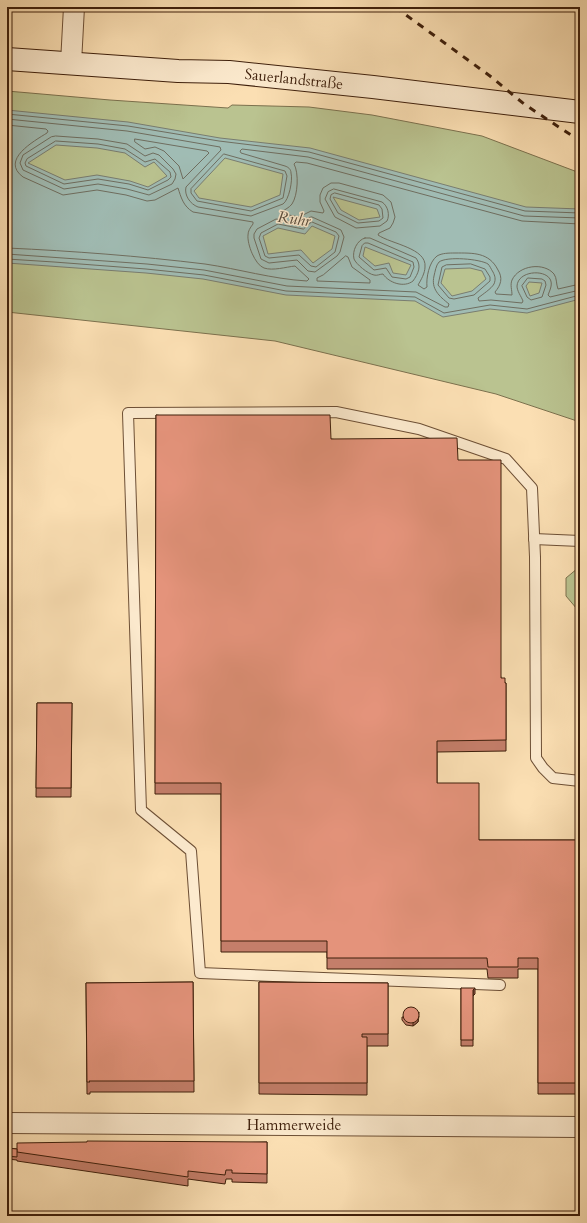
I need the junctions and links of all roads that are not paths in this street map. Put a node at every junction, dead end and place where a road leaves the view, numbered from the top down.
1 (74, 7) edge
2 (7, 58) edge
3 (71, 63) junction
4 (580, 112) edge
5 (534, 539) junction
6 (580, 541) edge
7 (580, 781) edge
8 (500, 985) edge
9 (7, 1123) edge
10 (580, 1127) edge

1 - 3 street
2 - 3 street, Sauerlandstraße
3 - 4 street, Sauerlandstraße
5 - 6 lane
5 - 7 lane
5 - 8 lane
9 - 10 street, Hammerweide

